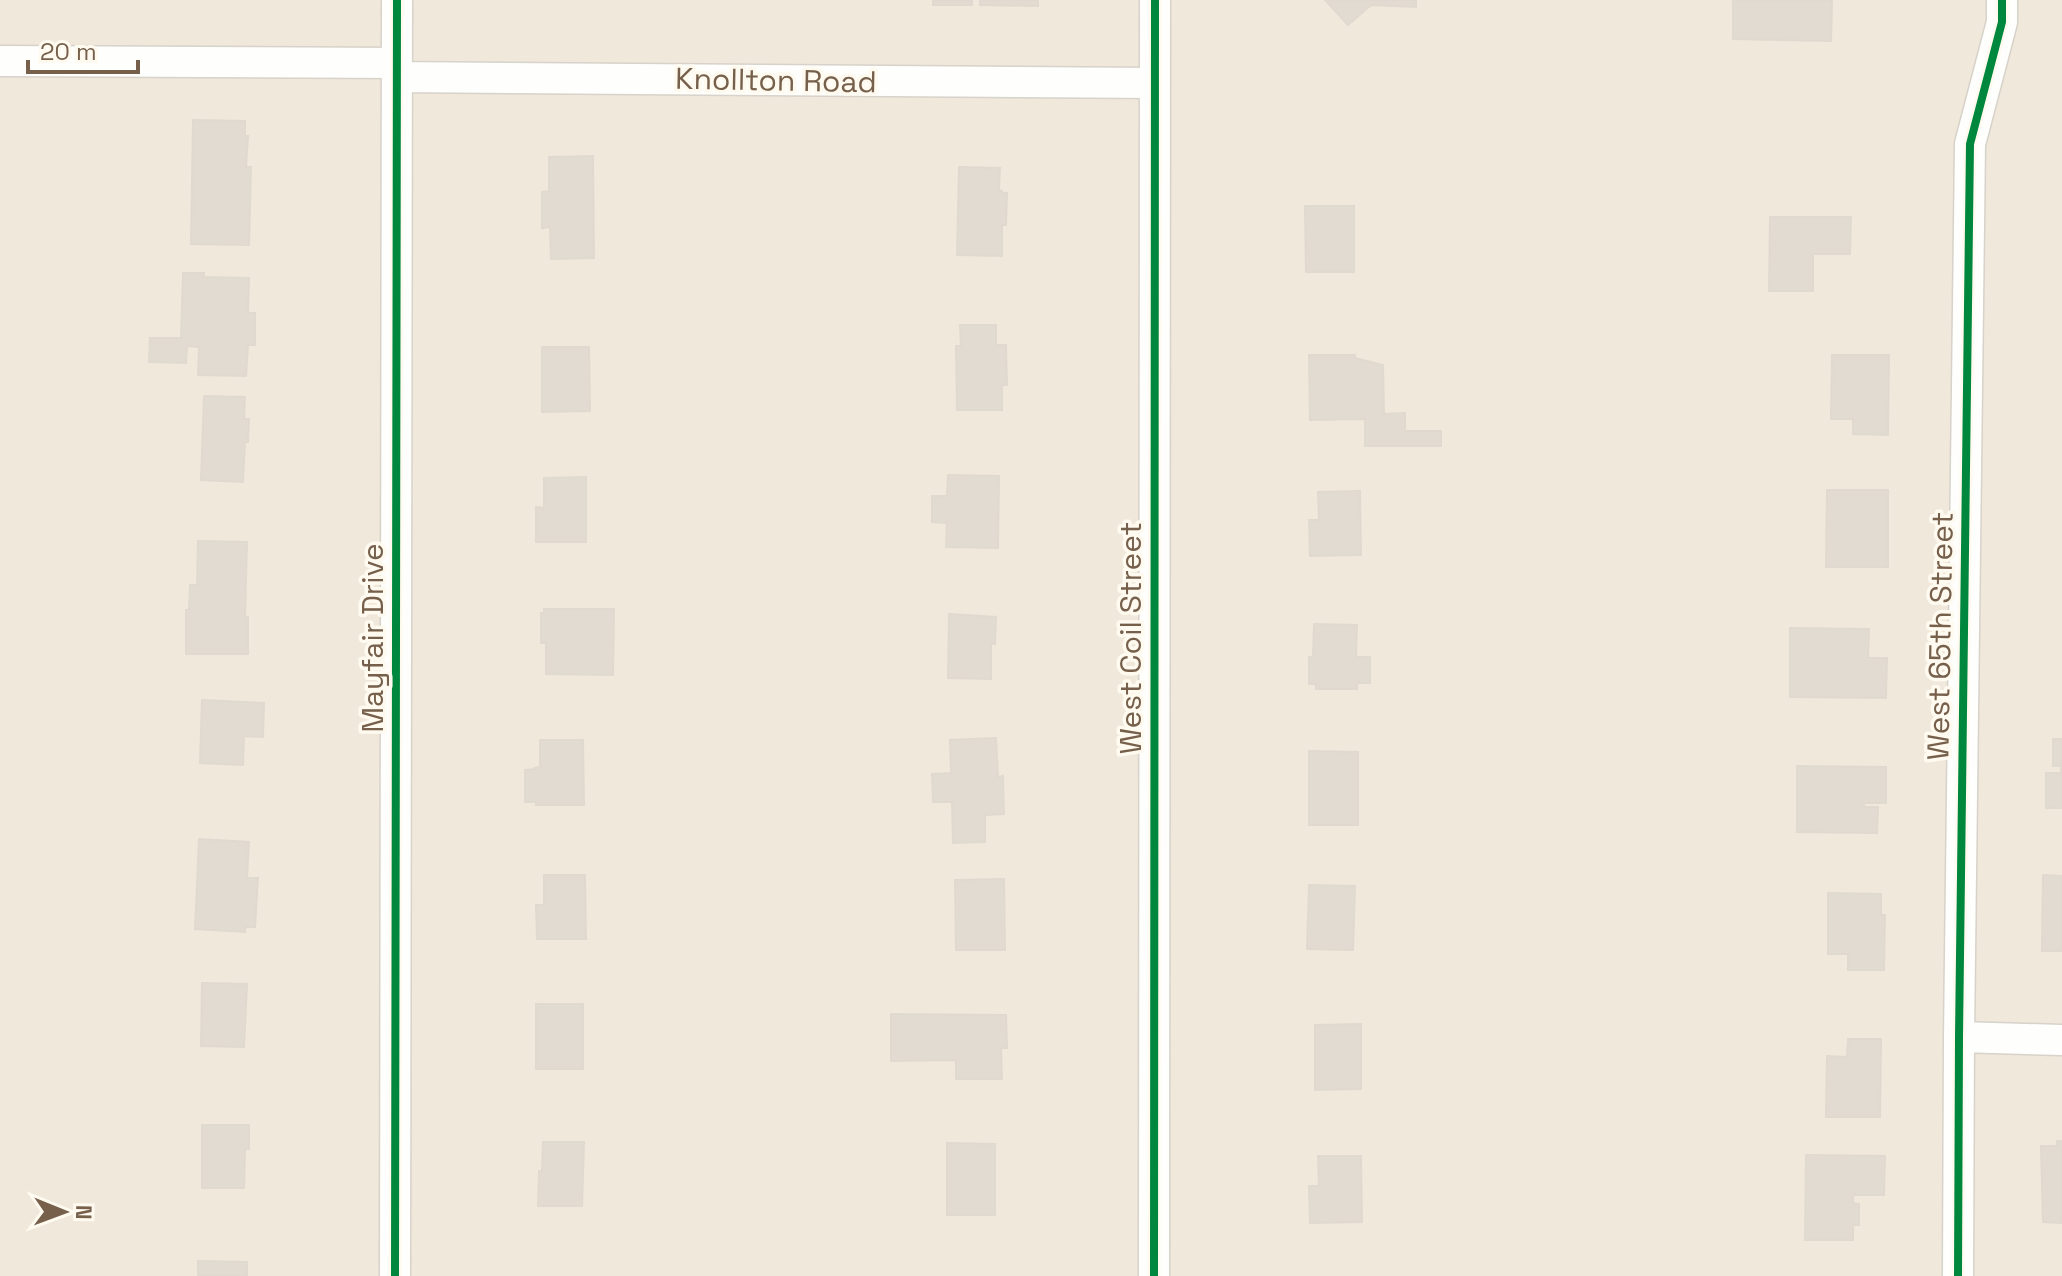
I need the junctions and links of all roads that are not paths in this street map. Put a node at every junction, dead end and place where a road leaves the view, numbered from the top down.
1 (397, 0) edge
2 (1155, 0) edge
3 (2002, 0) edge
4 (0, 61) edge
5 (397, 70) junction
6 (1155, 83) junction
7 (1959, 1037) junction
8 (2062, 1040) edge
9 (395, 1276) edge
10 (1154, 1276) edge
11 (1958, 1276) edge

1 - 5 street, Mayfair Drive
2 - 6 street, West Coil Street
3 - 7 street, West 65th Street
4 - 5 street, Knollton Road
5 - 6 street, Knollton Road
5 - 9 street, Mayfair Drive
6 - 10 street, West Coil Street
7 - 8 street
7 - 11 street, West 65th Street

